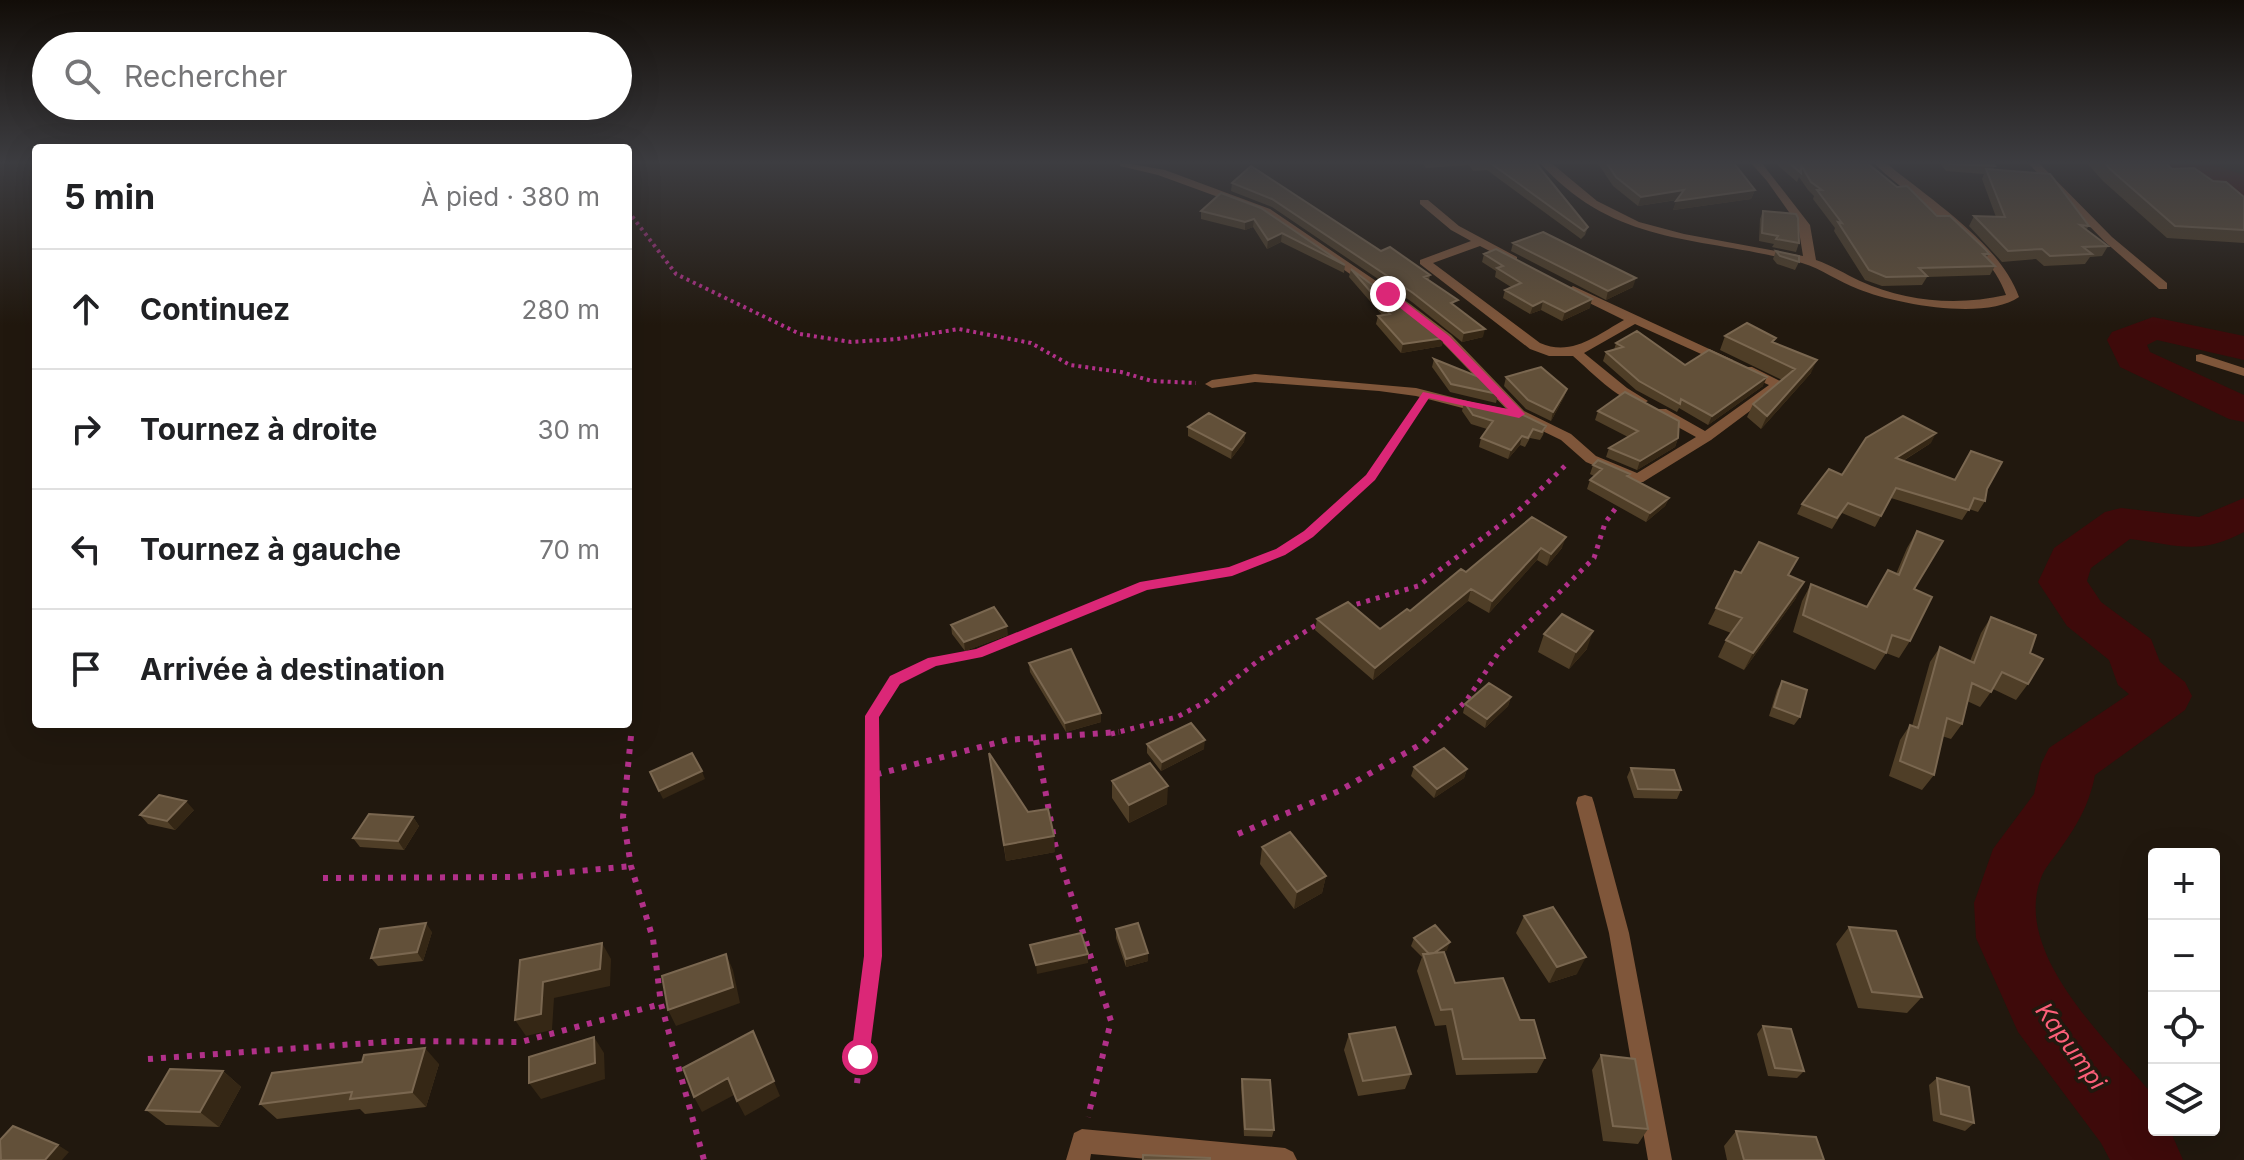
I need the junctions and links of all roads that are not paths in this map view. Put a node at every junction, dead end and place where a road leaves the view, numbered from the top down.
1 (1273, 216) edge
2 (1441, 216) edge
3 (1616, 216) edge
4 (1798, 216) edge
5 (1942, 216) edge
6 (2085, 216) edge
7 (1479, 242) junction
8 (1810, 261) junction
9 (1521, 263) edge
10 (1563, 285) edge
11 (2163, 286) dead end
12 (1631, 321) junction
13 (1576, 352) junction
14 (2201, 358) dead end
15 (2244, 372) edge
16 (1212, 384) road end
17 (1519, 414) junction
18 (1706, 437) junction
19 (1585, 803) dead end
20 (1080, 1150) edge
21 (1285, 1160) edge
22 (1660, 1160) edge

1 - 17 street
2 - 7 street
3 - 8 street
4 - 8 street
5 - 8 street
6 - 11 street
7 - 9 street
7 - 13 street
10 - 12 street
12 - 13 street
12 - 18 street
13 - 18 street
14 - 15 street
16 - 17 street
17 - 18 street
19 - 22 street
20 - 21 street

